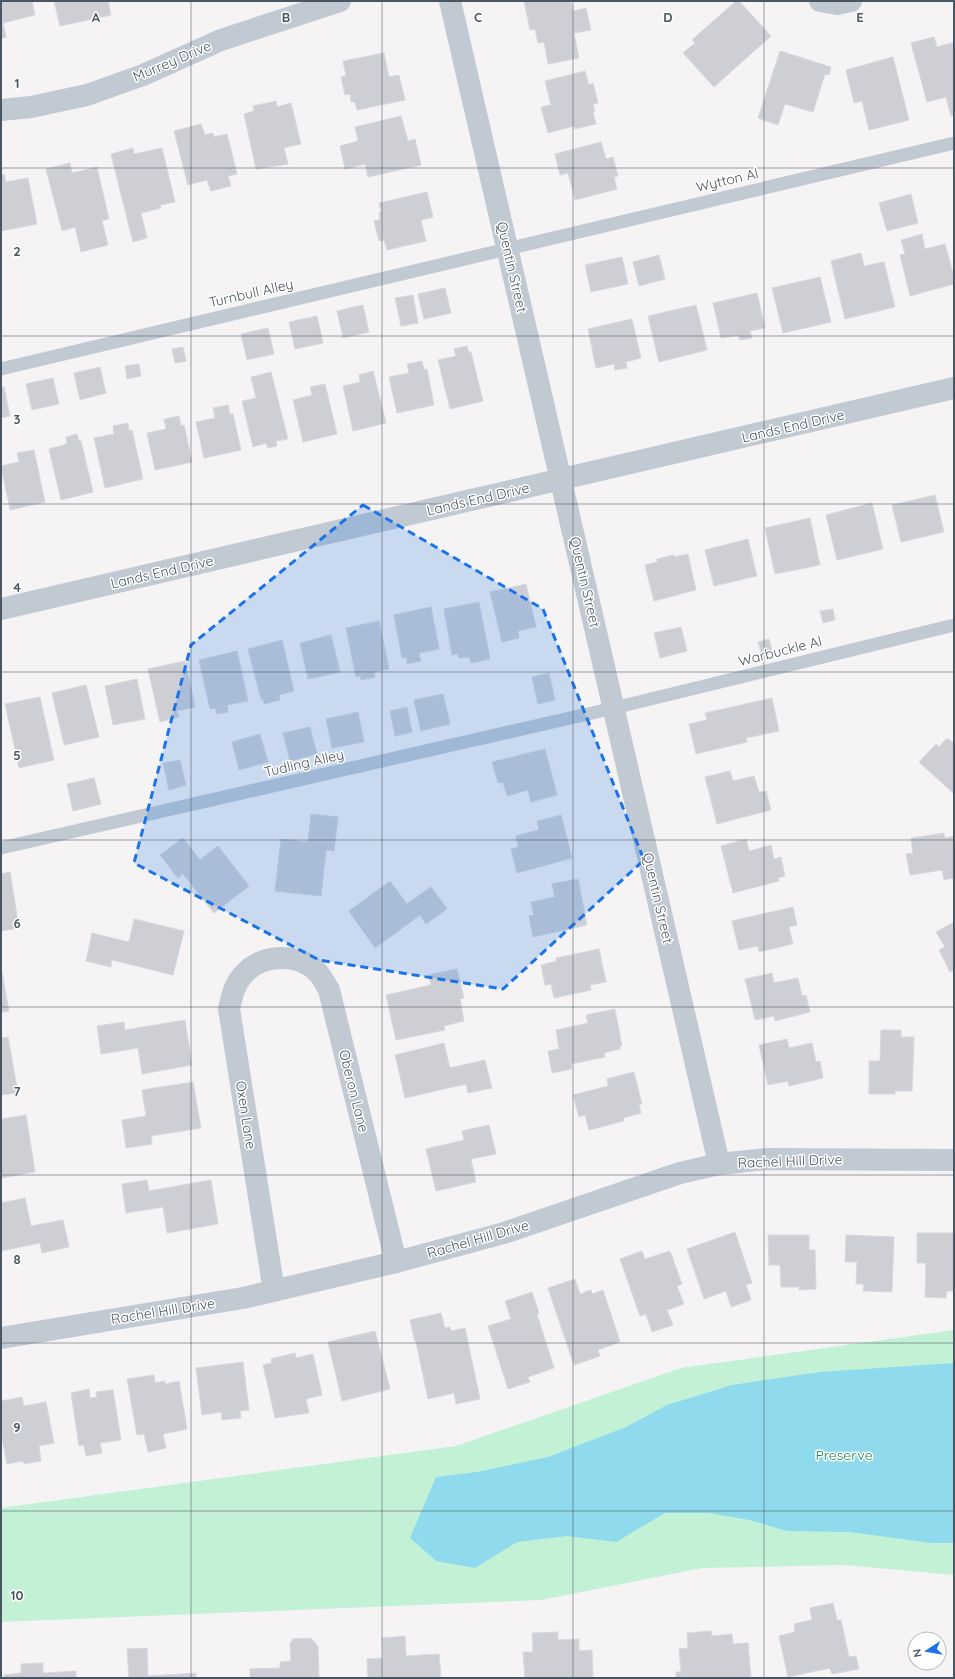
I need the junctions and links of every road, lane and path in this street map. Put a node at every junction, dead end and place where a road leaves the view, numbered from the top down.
1 (340, 1) edge
2 (450, 1) edge
3 (820, 1) edge
4 (851, 1) edge
5 (1, 110) edge
6 (954, 143) edge
7 (508, 248) junction
8 (1, 369) edge
9 (954, 388) edge
10 (561, 479) junction
11 (1, 609) edge
12 (954, 625) edge
13 (614, 708) junction
14 (1, 848) edge
15 (271, 959) joint
16 (954, 1160) edge
17 (719, 1164) junction
18 (396, 1262) junction
19 (274, 1291) junction
20 (1, 1338) edge

1 - 5 street, Murrey Drive
2 - 7 street, Quentin Street
3 - 4 street
6 - 7 lane, Wytton Al
7 - 8 lane, Turnbull Alley
7 - 10 street, Quentin Street
9 - 10 street, Lands End Drive
10 - 11 street, Lands End Drive
10 - 13 street, Quentin Street
12 - 13 lane, Warbuckle Al
13 - 14 lane, Tudling Alley
13 - 17 street, Quentin Street
15 - 18 street, Oberon Lane
15 - 19 street, Oxen Lane
16 - 17 street, Rachel Hill Drive
17 - 18 street, Rachel Hill Drive
18 - 19 street, Rachel Hill Drive
19 - 20 street, Rachel Hill Drive

